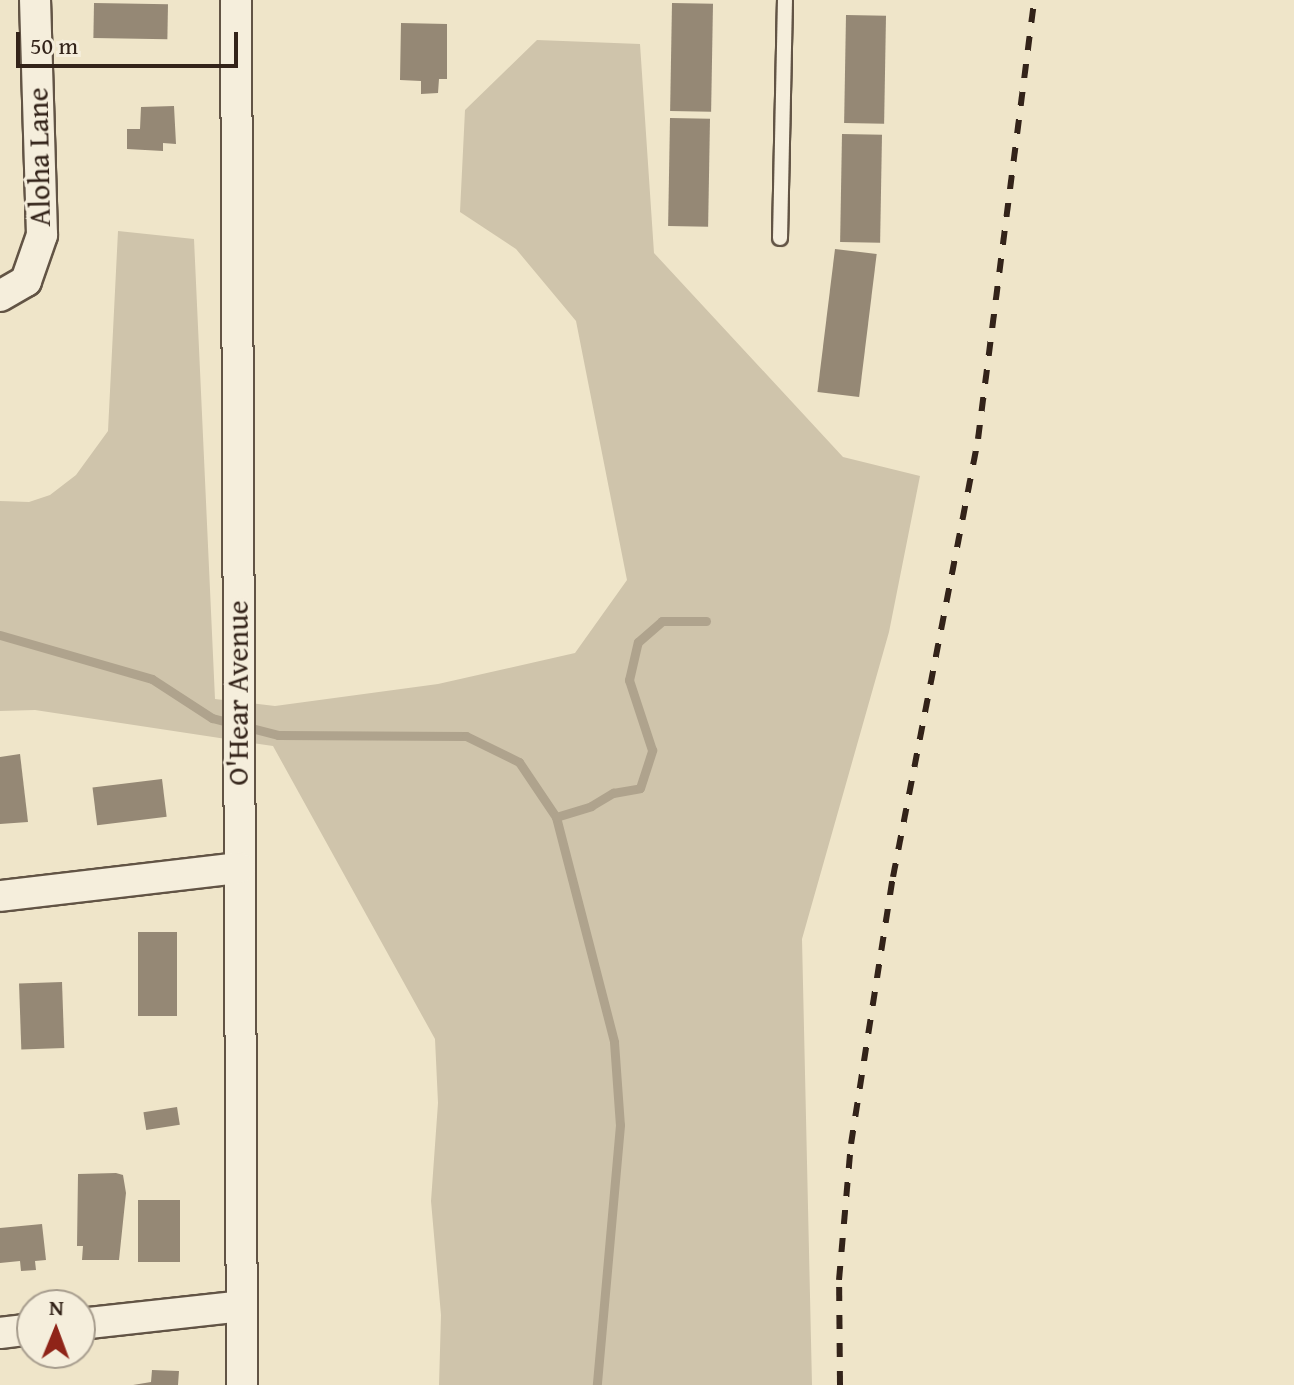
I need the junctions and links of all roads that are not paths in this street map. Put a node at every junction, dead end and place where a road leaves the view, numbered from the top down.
1 (35, 0) edge
2 (236, 0) edge
3 (785, 0) edge
4 (780, 238) dead end
5 (0, 296) edge
6 (239, 868) junction
7 (0, 896) edge
8 (242, 1306) junction
9 (96, 1322) edge
10 (242, 1385) edge

1 - 5 street, Aloha Lane
2 - 6 street, O'Hear Avenue
3 - 4 lane
6 - 7 street
6 - 8 street, O'Hear Avenue
8 - 9 street
8 - 10 street, O'Hear Avenue

